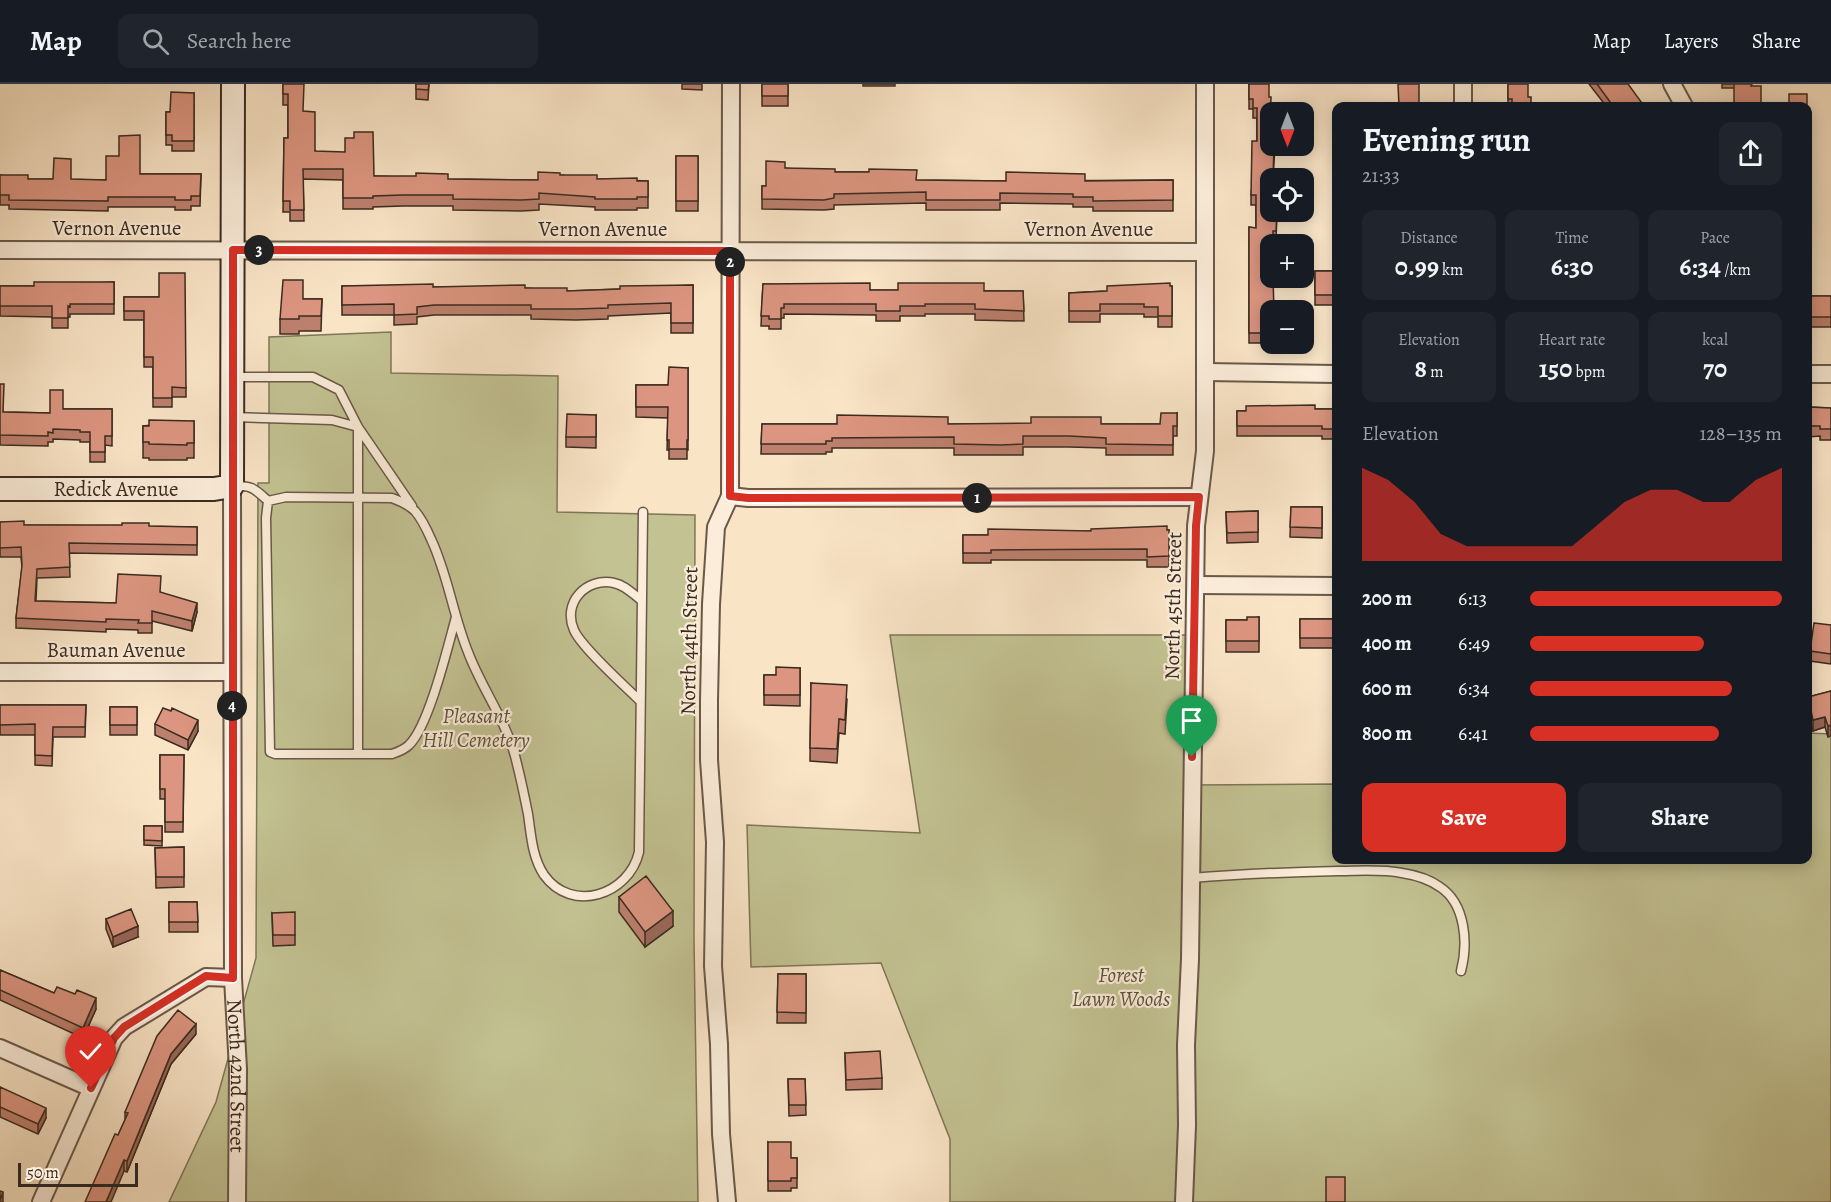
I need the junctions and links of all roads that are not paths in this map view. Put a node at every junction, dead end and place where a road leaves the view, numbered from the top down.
1 (233, 84) edge
2 (731, 84) edge
3 (1205, 84) edge
4 (1463, 84) edge
5 (1672, 84) edge
6 (1463, 102) edge
7 (1682, 102) edge
8 (0, 250) edge
9 (233, 250) junction
10 (730, 251) junction
11 (1205, 252) junction
12 (1205, 372) junction
13 (1332, 374) edge
14 (1812, 374) edge
15 (1831, 374) edge
16 (232, 376) junction
17 (232, 417) junction
18 (358, 427) junction
19 (232, 486) junction
20 (0, 489) edge
21 (730, 496) junction
22 (1199, 497) junction
23 (357, 498) junction
24 (268, 501) junction
25 (415, 512) junction
26 (643, 512) dead end
27 (1196, 585) junction
28 (1332, 586) edge
29 (641, 600) junction
30 (456, 616) junction
31 (0, 672) edge
32 (232, 672) junction
33 (640, 701) junction
34 (358, 754) junction
35 (1191, 878) junction
36 (1461, 971) dead end
37 (233, 978) junction
38 (0, 1048) edge
39 (91, 1088) junction
40 (41, 1202) edge
41 (237, 1202) edge
42 (727, 1202) edge
43 (1184, 1202) edge

1 - 9 street, North 42nd Street
2 - 10 street, North 44th Street
3 - 11 street, North 45th Street
4 - 6 street
5 - 7 street
8 - 9 street, Vernon Avenue
9 - 10 street, Vernon Avenue
9 - 16 street, North 42nd Street
10 - 11 street, Vernon Avenue
10 - 21 street, North 44th Street
11 - 12 street, North 45th Street
12 - 13 street
12 - 22 street, North 45th Street
14 - 15 street
16 - 17 street, North 42nd Street
16 - 18 lane
17 - 18 lane
17 - 19 street, North 42nd Street
18 - 23 lane
18 - 25 lane
19 - 20 street, Redick Avenue
19 - 24 lane
19 - 32 street, North 42nd Street
21 - 22 street
21 - 42 street, North 44th Street
22 - 27 street, North 45th Street
23 - 24 lane
23 - 25 lane
23 - 34 lane
24 - 34 lane
25 - 30 lane
26 - 29 lane
27 - 28 street
27 - 35 street, North 45th Street
29 - 33 lane
29 - 33 lane
30 - 33 lane
30 - 34 lane
31 - 32 street, Bauman Avenue
32 - 37 street, North 42nd Street
35 - 36 lane
35 - 43 street, North 45th Street
37 - 39 street
37 - 41 street, North 42nd Street
38 - 39 street
39 - 40 street

